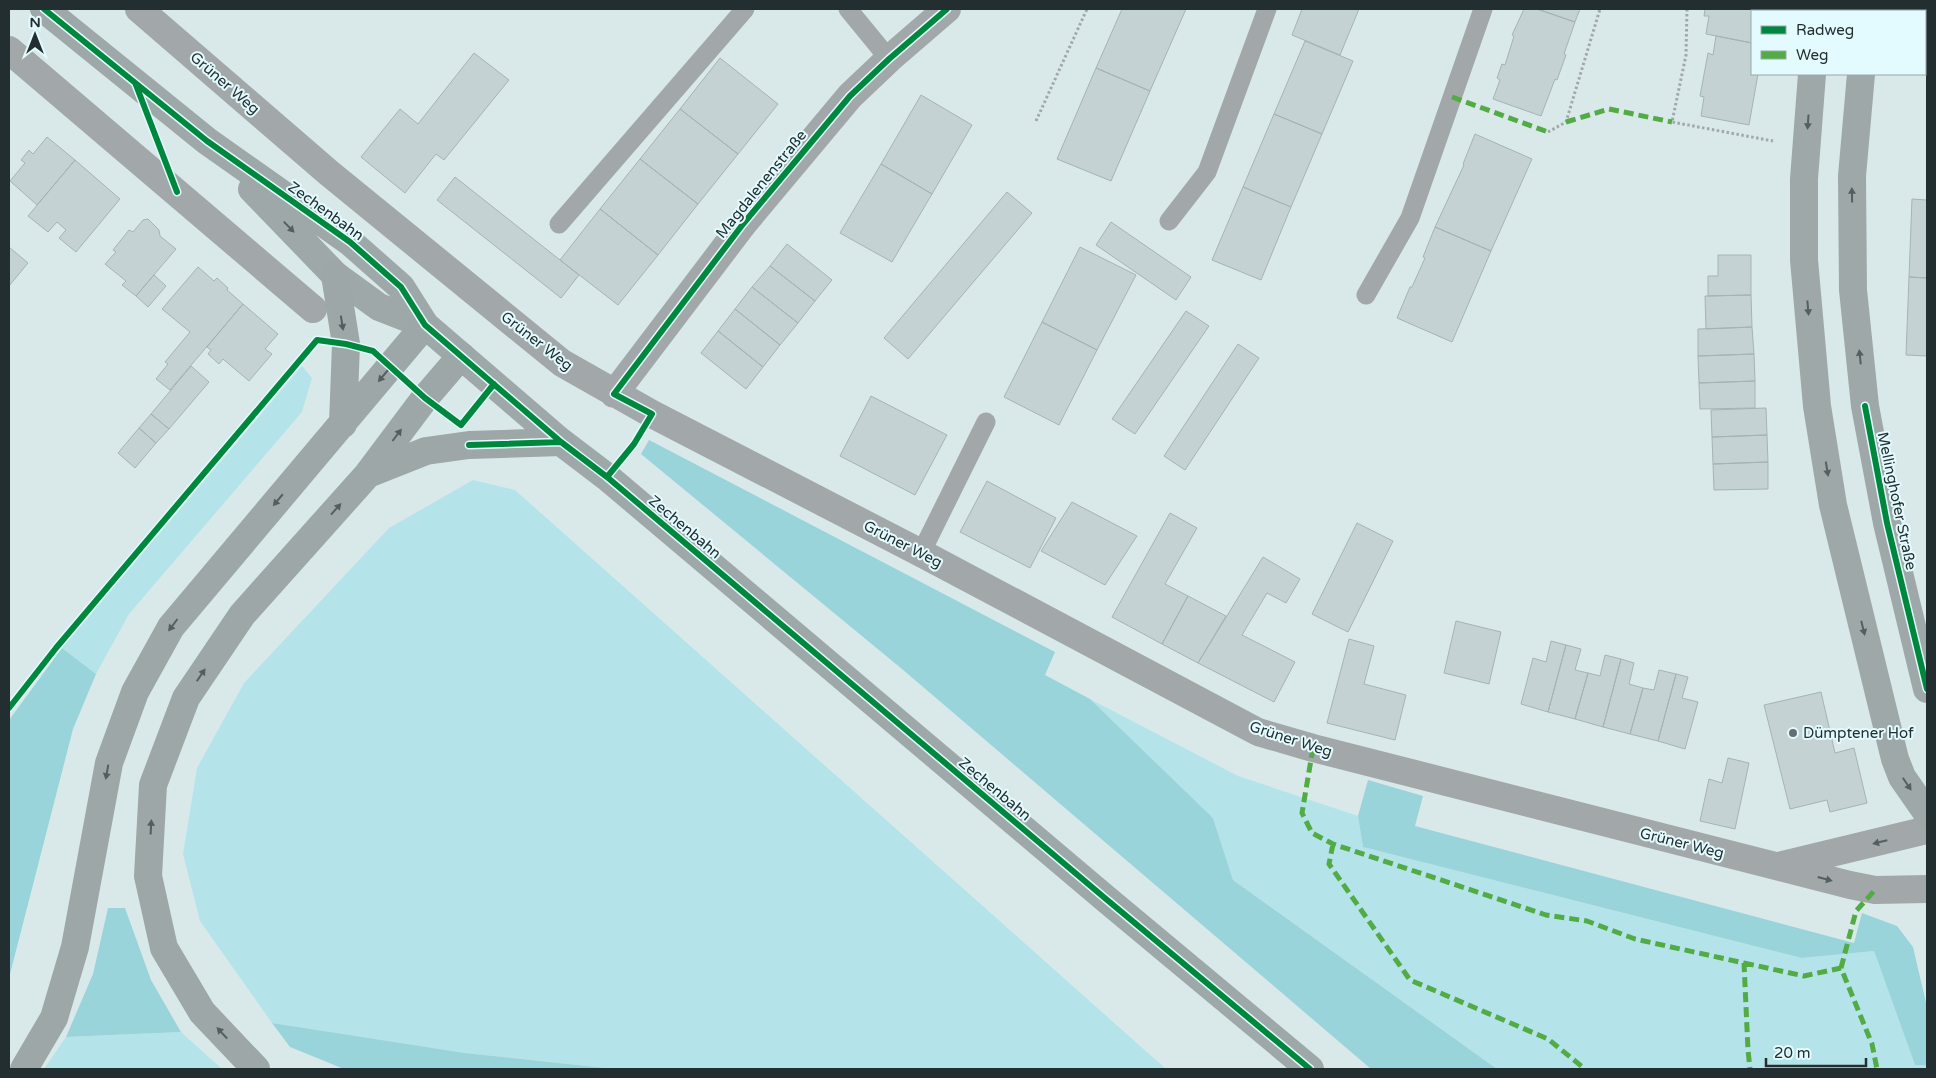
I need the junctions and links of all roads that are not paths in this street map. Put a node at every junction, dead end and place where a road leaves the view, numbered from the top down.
1 (44, 9) edge
2 (139, 9) edge
3 (745, 9) edge
4 (848, 9) edge
5 (947, 9) edge
6 (1267, 9) edge
7 (1483, 9) edge
8 (9, 50) edge
9 (889, 59) junction
10 (1812, 75) edge
11 (1861, 75) edge
12 (207, 141) junction
13 (1169, 221) dead end
14 (559, 224) dead end
15 (335, 275) junction
16 (1366, 295) dead end
17 (313, 309) dead end
18 (425, 325) junction
19 (461, 356) junction
20 (614, 394) junction
21 (986, 422) dead end
22 (343, 424) junction
23 (561, 442) junction
24 (368, 474) junction
25 (921, 553) junction
26 (1927, 689) edge
27 (1927, 813) edge
28 (1927, 830) edge
29 (1778, 866) junction
30 (1927, 889) edge
31 (24, 1069) edge
32 (256, 1069) edge
33 (1310, 1069) edge

1 - 12 main road, Zechenbahn
2 - 20 street, Grüner Weg
3 - 14 lane
4 - 9 lane
5 - 9 street, Magdalenenstraße
6 - 13 lane
7 - 16 lane
8 - 17 street
9 - 20 street, Magdalenenstraße
10 -> 27 main road
26 -> 11 main road, Mellinghofer Straße
12 -> 15 main road, Zechenbahn
12 - 18 main road, Zechenbahn
15 - 18 main road, Zechenbahn
15 -> 22 highway
18 - 19 main road, Zechenbahn
18 -> 22 highway
19 - 23 main road, Zechenbahn
24 -> 19 highway
20 - 25 street, Grüner Weg
21 - 25 lane
22 -> 31 highway
23 - 24 highway
23 - 33 main road, Zechenbahn
32 -> 24 highway
25 - 29 street, Grüner Weg
28 -> 29 street, Grüner Weg
29 -> 30 street, Grüner Weg

